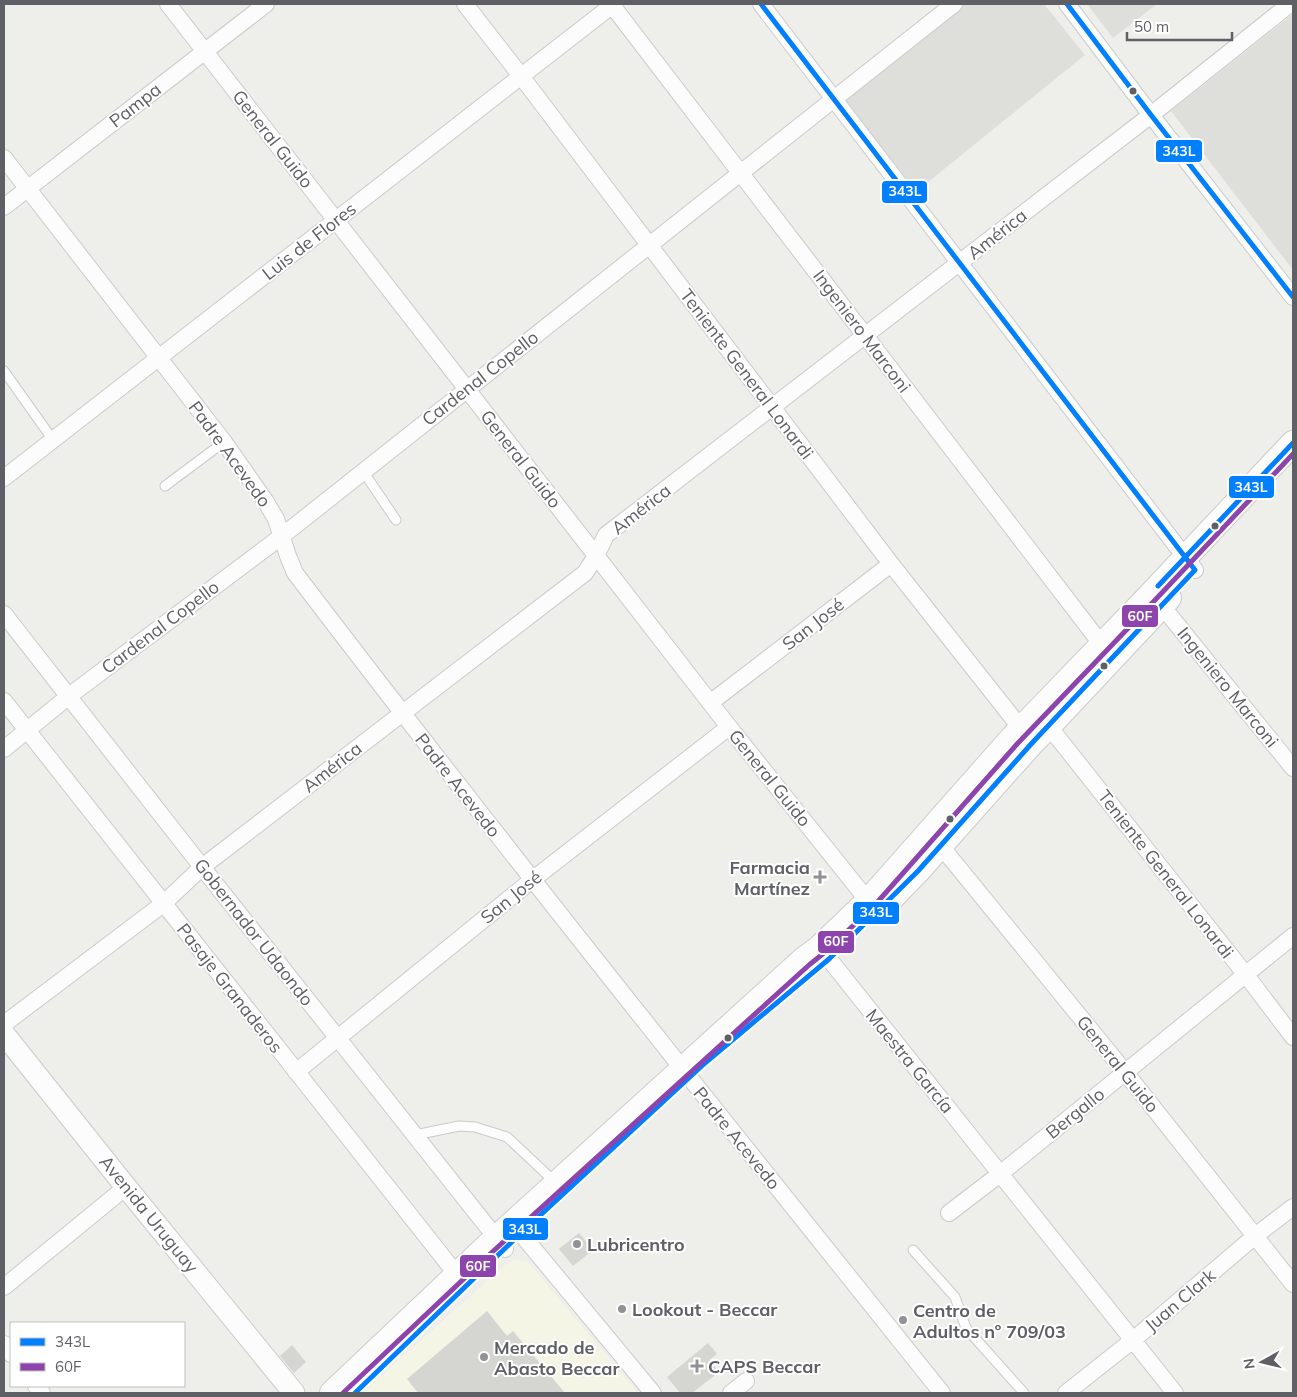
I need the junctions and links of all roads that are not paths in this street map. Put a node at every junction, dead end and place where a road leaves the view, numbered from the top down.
1 (168, 4) edge
2 (266, 4) edge
3 (465, 4) edge
4 (612, 4) edge
5 (761, 4) edge
6 (954, 4) edge
7 (1067, 4) edge
8 (1290, 4) edge
9 (205, 51) junction
10 (521, 76) junction
11 (835, 98) junction
12 (1151, 115) junction
13 (4, 158) edge
14 (740, 173) junction
15 (27, 188) junction
16 (4, 207) edge
17 (336, 220) junction
18 (649, 245) junction
19 (959, 263) junction
20 (1293, 297) edge
21 (866, 335) junction
22 (159, 358) junction
23 (4, 371) edge
24 (467, 389) junction
25 (772, 408) junction
26 (53, 440) junction
27 (224, 442) junction
28 (1293, 443) edge
29 (1293, 465) edge
30 (363, 471) junction
31 (4, 478) edge
32 (165, 486) dead end
33 (396, 520) dead end
34 (282, 536) junction
35 (596, 556) junction
36 (1191, 563) junction
37 (891, 564) junction
38 (1162, 606) junction
39 (4, 614) edge
40 (1108, 651) junction
41 (69, 696) junction
42 (4, 701) edge
43 (710, 703) junction
44 (402, 713) junction
45 (729, 727) junction
46 (1035, 728) junction
47 (27, 730) junction
48 (4, 749) edge
49 (1292, 764) edge
50 (940, 845) junction
51 (202, 867) junction
52 (532, 880) junction
53 (163, 904) junction
54 (872, 906) junction
55 (1293, 936) edge
56 (824, 954) junction
57 (1246, 975) junction
58 (4, 1024) edge
59 (4, 1034) edge
60 (1293, 1037) edge
61 (338, 1038) junction
62 (296, 1072) junction
63 (1125, 1072) junction
64 (686, 1074) junction
65 (415, 1135) junction
66 (1000, 1174) junction
67 (557, 1184) junction
68 (126, 1186) junction
69 (1293, 1206) edge
70 (949, 1213) dead end
71 (509, 1236) junction
72 (1255, 1236) junction
73 (914, 1250) dead end
74 (456, 1275) junction
75 (1293, 1284) edge
76 (4, 1288) edge
77 (1133, 1340) junction
78 (746, 1381) dead end
79 (294, 1393) edge
80 (332, 1393) edge
81 (354, 1393) edge
82 (653, 1393) edge
83 (732, 1393) edge
84 (942, 1393) edge
85 (1024, 1393) edge
86 (1066, 1393) edge
87 (1175, 1393) edge

1 - 9 street, General Guido
2 - 9 street, Pampa
3 - 10 street, Teniente General Lonardi
4 - 10 street, Luis de Flores
4 - 14 street, Ingeniero Marconi
5 - 11 street
6 - 11 street, Cardenal Copello
7 - 12 street
8 - 12 street, América
9 - 15 street, Pampa
9 - 17 street, General Guido
10 - 17 street, Luis de Flores
10 - 18 street, Teniente General Lonardi
11 - 14 street, Cardenal Copello
11 - 19 street
12 - 19 street, América
12 - 20 street
13 - 15 street, Padre Acevedo
14 - 18 street, Cardenal Copello
14 - 21 street, Ingeniero Marconi
15 - 16 street, Pampa
15 - 22 street, Padre Acevedo
17 - 22 street, Luis de Flores
17 - 24 street, General Guido
18 - 24 street, Cardenal Copello
18 - 25 street, Teniente General Lonardi
19 - 21 street, América
19 - 36 street
21 - 25 street, América
21 - 40 street, Ingeniero Marconi
22 - 26 street, Luis de Flores
22 - 27 street, Padre Acevedo
23 - 26 lane
24 - 30 street, Cardenal Copello
24 - 35 street, General Guido
25 - 35 street, América
25 - 37 street, Teniente General Lonardi
26 - 31 street, Luis de Flores
27 - 32 lane
27 - 34 street, Padre Acevedo
28 - 36 main road
29 - 36 main road
30 - 33 lane
30 - 34 street, Cardenal Copello
34 - 41 street, Cardenal Copello
34 - 44 street, Padre Acevedo
35 - 43 street, General Guido
35 - 44 street, América
36 - 38 main road
36 - 40 main road
37 - 43 street, San José
37 - 46 street, Teniente General Lonardi
38 - 40 main road
38 - 49 street, Ingeniero Marconi
39 - 41 street, Gobernador Udaondo
40 - 46 main road
41 - 47 street, Cardenal Copello
41 - 51 street, Gobernador Udaondo
42 - 47 street, Pasaje Granaderos
43 - 45 street, General Guido
44 - 51 street, América
44 - 52 street, Padre Acevedo
45 - 52 street, San José
45 - 54 street, General Guido
46 - 50 main road
46 - 54 main road
46 - 57 street, Teniente General Lonardi
47 - 48 street, Cardenal Copello
47 - 53 street, Pasaje Granaderos
50 - 54 main road
50 - 63 street, General Guido
51 - 53 street, América
51 - 61 street, Gobernador Udaondo
52 - 61 street, San José
52 - 64 street, Padre Acevedo
53 - 58 street, América
53 - 62 street, Pasaje Granaderos
54 - 56 main road
55 - 57 street, Bergallo
56 - 64 main road
56 - 66 street, Maestra García
57 - 60 street, Teniente General Lonardi
57 - 63 street, Bergallo
59 - 68 street, Avenida Uruguay
61 - 62 street, San José
61 - 65 street, Gobernador Udaondo
62 - 74 street, Pasaje Granaderos
63 - 66 street, Bergallo
63 - 72 street, General Guido
64 - 67 main road
64 - 71 main road
64 - 84 street, Padre Acevedo
65 - 67 lane
65 - 71 street, Gobernador Udaondo
66 - 70 street, Bergallo
66 - 77 street, Maestra García
67 - 71 main road
68 - 76 street
68 - 79 street, Avenida Uruguay
69 - 72 street, Juan Clark
71 - 74 main road
71 - 81 main road
71 - 82 street, Gobernador Udaondo
72 - 75 street, General Guido
72 - 77 street, Juan Clark
73 - 85 lane
74 - 80 main road
77 - 86 street, Juan Clark
77 - 87 street, Maestra García
78 - 83 street

